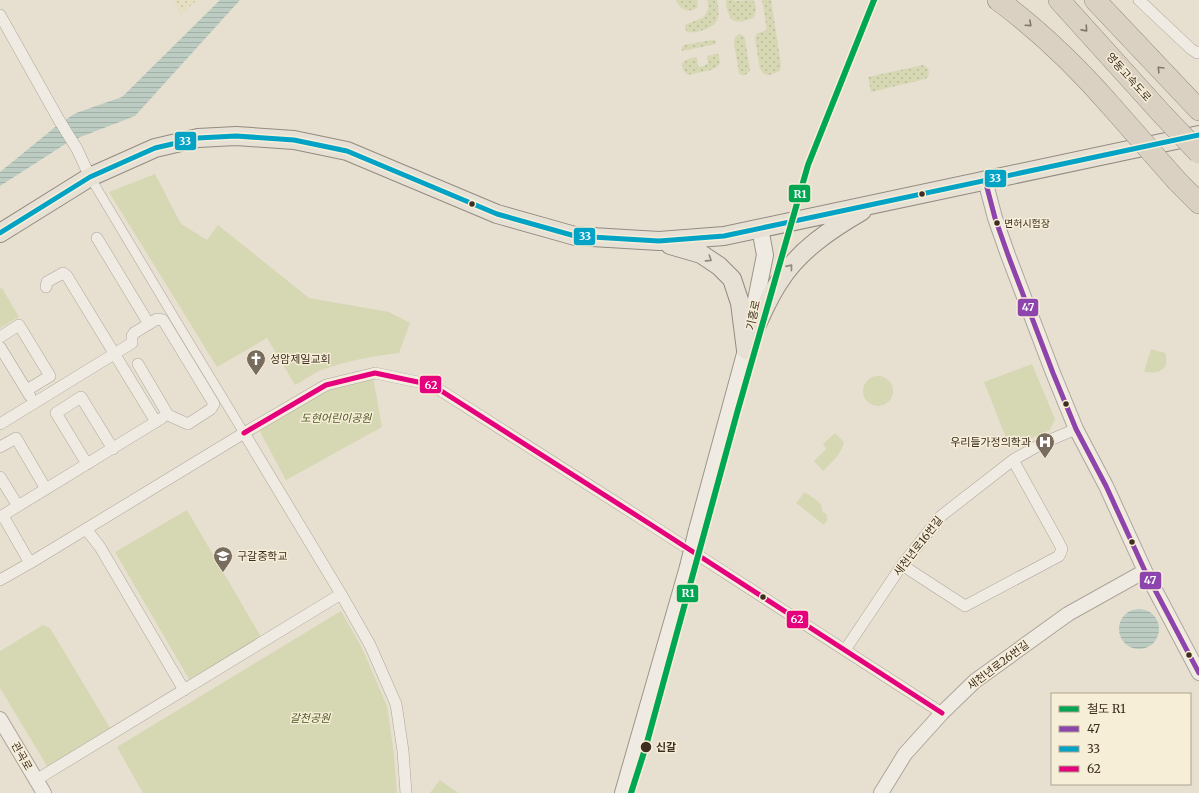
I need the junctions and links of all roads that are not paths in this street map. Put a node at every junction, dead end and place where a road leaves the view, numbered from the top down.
1 (998, 0) edge
2 (1059, 0) edge
3 (1095, 0) edge
4 (1140, 0) edge
5 (0, 15) edge
6 (1199, 52) edge
7 (1193, 103) edge
8 (1199, 135) edge
9 (1199, 153) edge
10 (90, 177) junction
11 (985, 180) junction
12 (1199, 203) edge
13 (874, 204) junction
14 (760, 228) junction
15 (0, 233) edge
16 (98, 238) dead end
17 (660, 242) junction
18 (46, 288) dead end
19 (150, 324) junction
20 (0, 337) edge
21 (0, 347) edge
22 (746, 350) junction
23 (115, 354) junction
24 (138, 364) dead end
25 (27, 390) junction
26 (34, 403) junction
27 (168, 415) junction
28 (156, 422) junction
29 (0, 424) edge
30 (1076, 429) junction
31 (244, 433) junction
32 (0, 447) edge
33 (113, 448) junction
34 (1013, 460) junction
35 (87, 464) junction
36 (0, 477) edge
37 (46, 489) junction
38 (18, 506) junction
39 (1, 517) edge
40 (86, 528) junction
41 (30, 563) junction
42 (902, 565) junction
43 (1145, 571) junction
44 (0, 580) edge
45 (341, 594) junction
46 (845, 650) junction
47 (1199, 673) edge
48 (184, 690) junction
49 (942, 713) junction
50 (0, 719) edge
51 (36, 780) junction
52 (44, 793) edge
53 (406, 793) edge
54 (623, 793) edge
55 (881, 793) edge

1 -> 12 highway, bridge
2 -> 9 highway, 영동고속도로, bridge
7 -> 3 highway
4 - 6 street
5 - 10 street
8 - 11 main road
10 - 15 main road
10 - 17 main road
10 - 31 street
11 - 13 main road
11 - 30 street
13 - 14 main road
22 -> 13 main road
14 - 17 main road
14 - 22 main road, 기흥로
16 - 19 street
17 -> 22 main road
18 - 23 street
19 - 23 street
19 - 27 street
20 - 25 street
21 - 25 street
22 - 54 main road, 기흥로, bridge
23 - 26 street
23 - 28 street
24 - 27 street
25 - 26 street
26 - 29 street
27 - 28 street
28 - 33 street
30 - 34 street, 새천년로16번길
30 - 43 street
31 - 40 street
31 - 45 street
31 - 46 street
32 - 37 street
33 - 35 street
33 - 35 street
34 - 42 street, 새천년로16번길
34 - 42 street
35 - 37 street
36 - 38 street
37 - 38 street
38 - 39 street
39 - 41 street
40 - 41 street
40 - 48 street
41 - 44 street
42 - 46 street, 새천년로16번길
43 - 47 street
43 - 49 street, 새천년로26번길
45 - 48 street
45 - 53 street
46 - 49 street
48 - 51 street
49 - 55 street, 새천년로26번길
50 - 51 street, 관곡로
51 - 52 street, 관곡로

